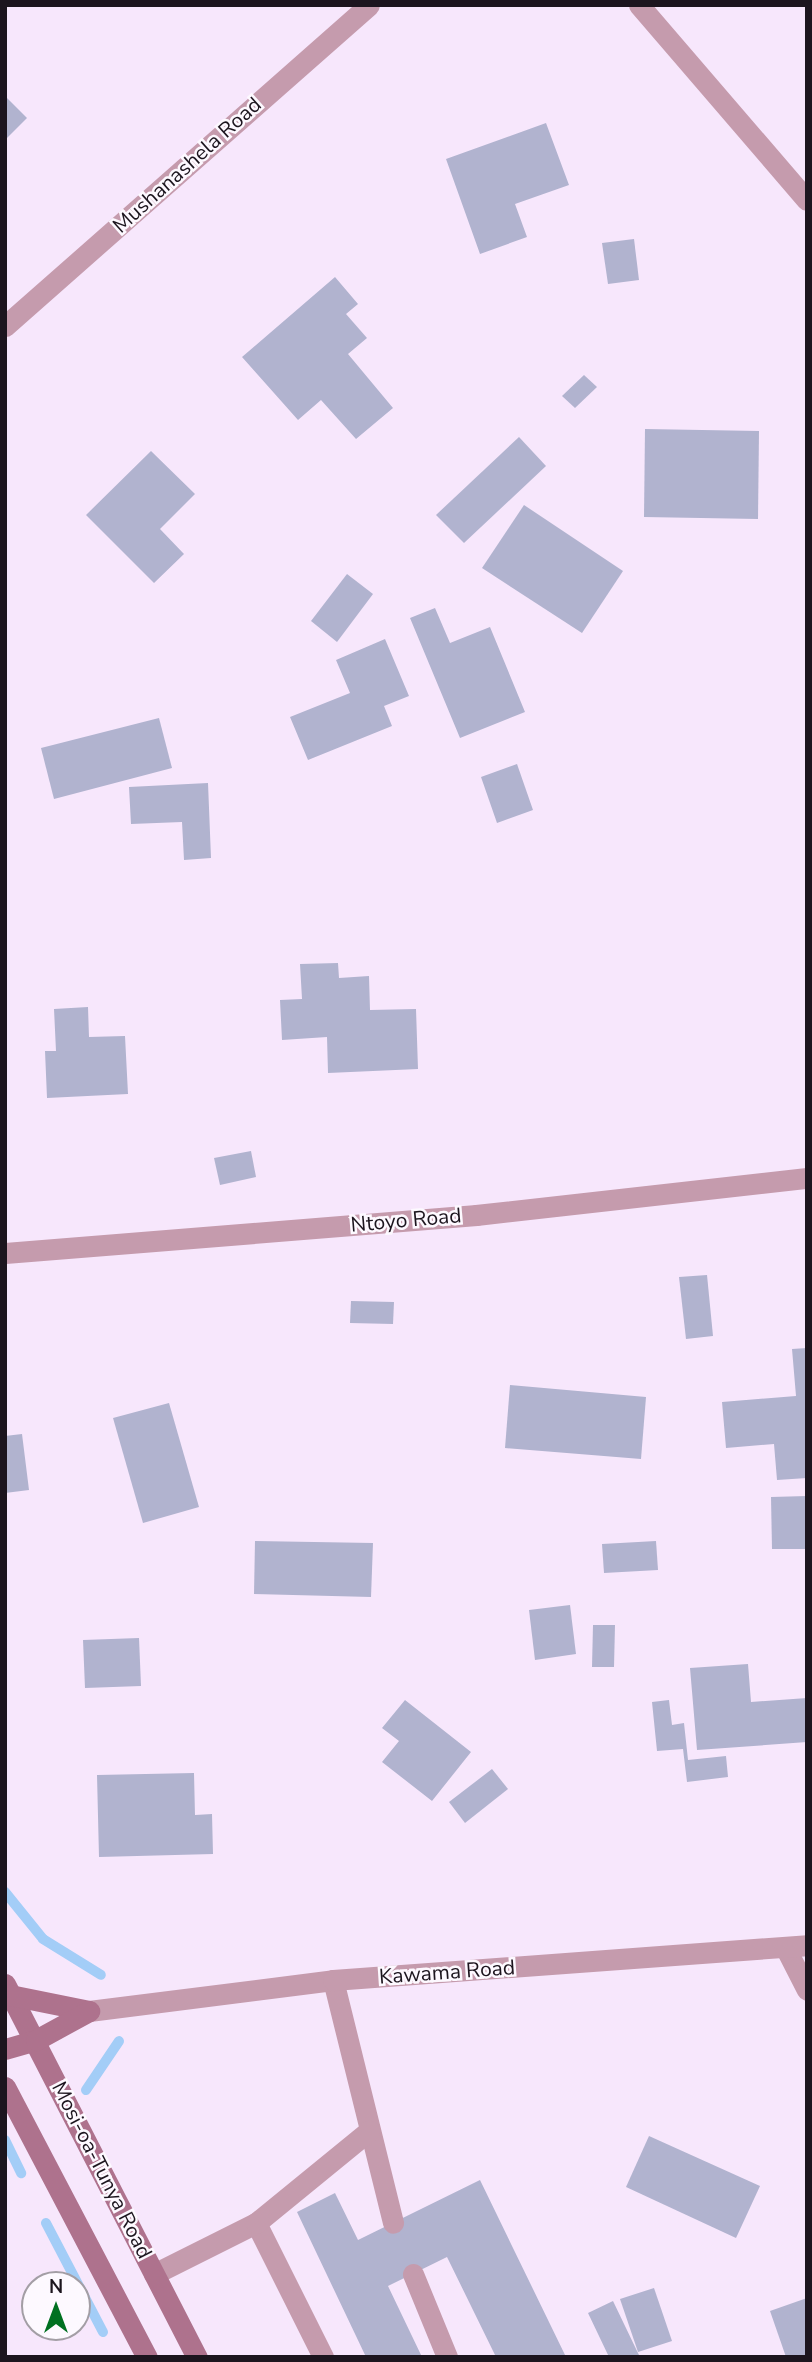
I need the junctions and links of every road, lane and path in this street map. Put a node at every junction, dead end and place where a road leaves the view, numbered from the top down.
1 (369, 5) edge
2 (639, 5) edge
3 (807, 200) edge
4 (5, 326) edge
5 (807, 1178) edge
6 (5, 1254) edge
7 (796, 1946) edge
8 (333, 1980) junction
9 (807, 1990) edge
10 (7, 1991) edge
11 (89, 2011) junction
12 (36, 2040) junction
13 (5, 2049) edge
14 (5, 2087) edge
15 (369, 2131) junction
16 (256, 2223) junction
17 (393, 2223) dead end
18 (154, 2274) junction
19 (413, 2274) dead end
20 (147, 2357) edge
21 (197, 2357) edge
22 (323, 2357) edge
23 (447, 2357) edge

1 - 4 street, Mushanashela Road
2 - 3 street
5 - 6 street, Ntoyo Road
7 - 8 street, Kawama Road
7 - 9 street
8 - 11 street, Kawama Road
8 - 15 street
10 - 11 main road
10 - 12 main road, Mosi-oa-Tunya Road
11 - 12 main road
12 - 13 main road
12 - 18 main road, Mosi-oa-Tunya Road
14 - 20 main road
15 - 16 street
15 - 17 street
16 - 18 street
16 - 22 street
18 - 21 main road, Mosi-oa-Tunya Road
19 - 23 street

